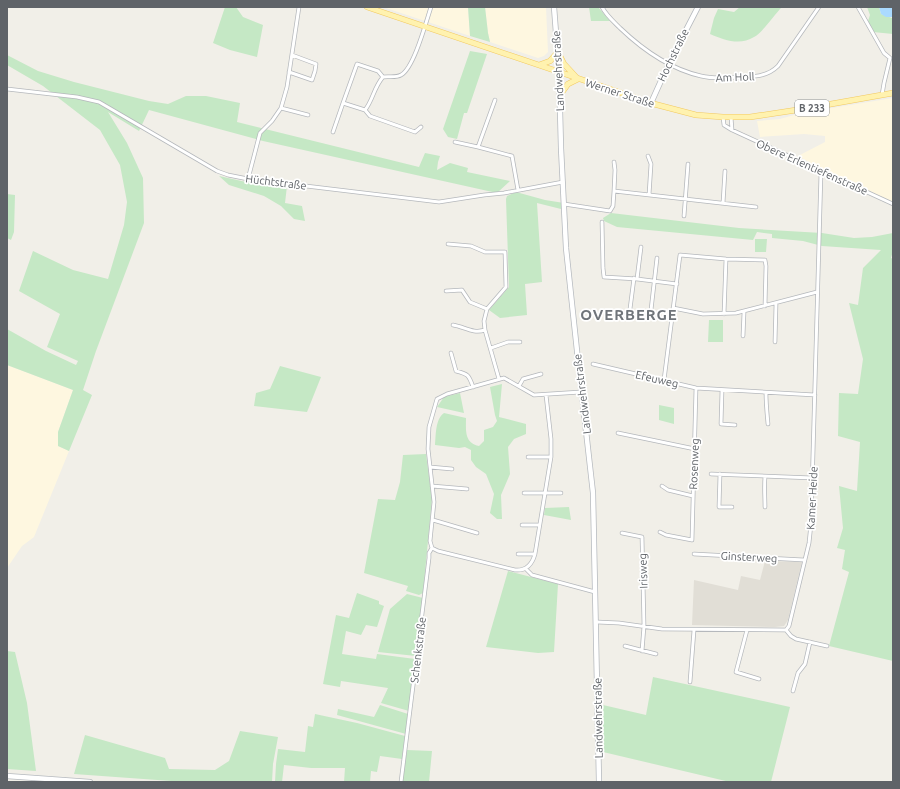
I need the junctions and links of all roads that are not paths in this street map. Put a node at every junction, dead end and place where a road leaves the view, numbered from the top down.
1 (299, 7) edge
2 (368, 7) edge
3 (431, 7) edge
4 (554, 7) edge
5 (602, 7) edge
6 (698, 7) edge
7 (819, 7) edge
8 (858, 7) edge
9 (425, 27) junction
10 (558, 52) junction
11 (292, 55) junction
12 (669, 63) junction
13 (539, 65) junction
14 (289, 72) junction
15 (559, 72) junction
16 (382, 76) junction
17 (578, 78) junction
18 (7, 90) edge
19 (893, 94) edge
20 (560, 95) junction
21 (882, 95) junction
22 (495, 100) dead end
23 (343, 103) junction
24 (651, 103) junction
25 (281, 108) junction
26 (365, 110) junction
27 (308, 116) dead end
28 (723, 117) junction
29 (731, 117) junction
30 (421, 127) dead end
31 (732, 130) junction
32 (333, 132) dead end
33 (455, 142) dead end
34 (478, 147) junction
35 (648, 156) dead end
36 (614, 162) dead end
37 (688, 164) dead end
38 (726, 170) dead end
39 (821, 172) junction
40 (248, 179) junction
41 (563, 182) junction
42 (518, 190) junction
43 (614, 192) junction
44 (649, 195) junction
45 (685, 199) junction
46 (722, 203) junction
47 (564, 204) junction
48 (893, 204) edge
49 (756, 207) dead end
50 (684, 216) dead end
51 (602, 222) dead end
52 (448, 244) dead end
53 (641, 247) dead end
54 (657, 258) dead end
55 (726, 259) junction
56 (635, 278) junction
57 (654, 280) junction
58 (677, 284) junction
59 (446, 291) dead end
60 (818, 292) junction
61 (776, 304) junction
62 (765, 306) junction
63 (673, 308) junction
64 (487, 310) junction
65 (651, 310) dead end
66 (744, 312) junction
67 (724, 314) junction
68 (625, 316) dead end
69 (453, 325) dead end
70 (485, 330) junction
71 (743, 336) dead end
72 (520, 342) dead end
73 (776, 342) dead end
74 (491, 348) junction
75 (451, 353) dead end
76 (593, 364) dead end
77 (541, 374) dead end
78 (499, 379) junction
79 (664, 380) junction
80 (518, 386) junction
81 (473, 387) junction
82 (696, 388) junction
83 (722, 390) junction
84 (581, 392) junction
85 (766, 392) junction
86 (546, 395) junction
87 (815, 395) junction
88 (768, 424) dead end
89 (735, 425) dead end
90 (618, 433) dead end
91 (695, 449) junction
92 (528, 457) dead end
93 (550, 457) junction
94 (430, 467) junction
95 (452, 469) dead end
96 (711, 474) dead end
97 (720, 474) junction
98 (765, 477) junction
99 (813, 478) junction
100 (432, 486) junction
101 (662, 486) dead end
102 (467, 489) dead end
103 (524, 493) dead end
104 (544, 493) junction
105 (561, 493) dead end
106 (693, 496) junction
107 (765, 507) dead end
108 (732, 508) dead end
109 (433, 520) junction
110 (522, 525) dead end
111 (539, 525) junction
112 (660, 532) dead end
113 (477, 533) dead end
114 (622, 533) dead end
115 (432, 548) junction
116 (518, 554) dead end
117 (534, 554) junction
118 (694, 554) dead end
119 (804, 560) junction
120 (526, 569) junction
121 (595, 592) junction
122 (597, 622) junction
123 (644, 626) junction
124 (694, 630) junction
125 (747, 630) junction
126 (786, 630) junction
127 (810, 642) junction
128 (625, 646) dead end
129 (827, 646) dead end
130 (642, 650) junction
131 (656, 654) dead end
132 (759, 679) dead end
133 (690, 682) dead end
134 (793, 691) dead end
135 (7, 776) edge
136 (90, 782) edge
137 (401, 782) edge
138 (599, 782) edge

1 - 11 street
2 - 9 main road, Werner Straße / B 233
3 - 9 street
4 - 10 main road, Landwehrstraße
5 - 12 street, Am Holl
6 - 12 main road, Hochstraße
7 - 12 street, Am Holl
8 - 21 street
9 - 13 main road, Werner Straße / B 233
9 - 16 street
10 - 13 main road
10 - 15 main road, Landwehrstraße
10 - 17 main road
11 - 14 street
11 - 14 street
12 - 24 main road, Hochstraße
13 - 15 main road, Werner Straße / B 233
14 - 25 street
15 - 17 main road, Werner Straße / B 233
15 - 20 main road, Landwehrstraße
16 - 23 street
16 - 26 street
17 - 20 main road
17 - 24 main road, Werner Straße / B 233
18 - 40 street, Hüchtstraße
19 - 21 main road, Werner Straße / B 233
20 - 41 main road, Landwehrstraße
21 - 29 main road, Werner Straße / B 233
22 - 34 street
23 - 26 street
23 - 32 street
24 - 28 main road, Werner Straße / B 233
25 - 27 street
25 - 40 street
26 - 30 street
28 - 29 main road, Werner Straße / B 233
28 - 31 street
29 - 31 street
31 - 39 street, Obere Erlentiefenstraße
33 - 34 street
34 - 42 street
35 - 44 street
36 - 43 street
37 - 45 street
38 - 46 street
39 - 48 street, Obere Erlentiefenstraße
39 - 60 street, Kamer Heide
40 - 42 street, Hüchtstraße
41 - 42 street, Hüchtstraße
41 - 47 main road, Landwehrstraße
43 - 44 street
43 - 47 street
44 - 45 street
45 - 46 street
45 - 50 street
46 - 49 street
47 - 84 main road, Landwehrstraße
51 - 56 street
52 - 64 street
53 - 56 street
54 - 57 street
55 - 58 street
55 - 62 street
55 - 67 street
56 - 57 street
56 - 68 street
57 - 58 street
57 - 65 street
58 - 63 street
59 - 64 street
60 - 61 street
60 - 87 street, Kamer Heide
61 - 62 street
61 - 73 street
62 - 66 street
63 - 67 street
63 - 79 street
64 - 70 street
66 - 67 street
66 - 71 street
69 - 70 street
70 - 74 street
72 - 74 street
74 - 78 street
75 - 81 street
76 - 79 street, Efeuweg
77 - 80 street
78 - 80 street
78 - 81 street
79 - 82 street, Efeuweg
80 - 86 street
81 - 94 street, Schenkstraße
82 - 83 street, Efeuweg
82 - 91 street, Rosenweg
83 - 85 street, Efeuweg
83 - 89 street
84 - 86 street
84 - 121 main road, Landwehrstraße
85 - 87 street, Efeuweg
85 - 88 street
86 - 93 street
87 - 99 street, Kamer Heide
90 - 91 street
91 - 106 street, Rosenweg
92 - 93 street
93 - 104 street
94 - 95 street
94 - 100 street, Schenkstraße
96 - 97 street
97 - 98 street
97 - 108 street
98 - 99 street
98 - 107 street
99 - 119 street, Kamer Heide
100 - 102 street
100 - 109 street, Schenkstraße
101 - 106 street
103 - 104 street
104 - 105 street
104 - 111 street
106 - 112 street, Rosenweg
109 - 113 street
109 - 115 street, Schenkstraße
110 - 111 street
111 - 117 street
114 - 123 street, Irisweg
115 - 120 street
115 - 137 street, Schenkstraße
116 - 117 street
117 - 120 street
118 - 119 street, Ginsterweg
119 - 126 street, Kamer Heide
120 - 121 street
121 - 122 main road, Landwehrstraße
122 - 123 street
122 - 138 main road, Landwehrstraße
123 - 124 street
123 - 130 street
124 - 125 street
124 - 133 street
125 - 126 street
125 - 132 street
126 - 127 street
127 - 129 street
127 - 134 street
128 - 130 street
130 - 131 street
135 - 136 main road

